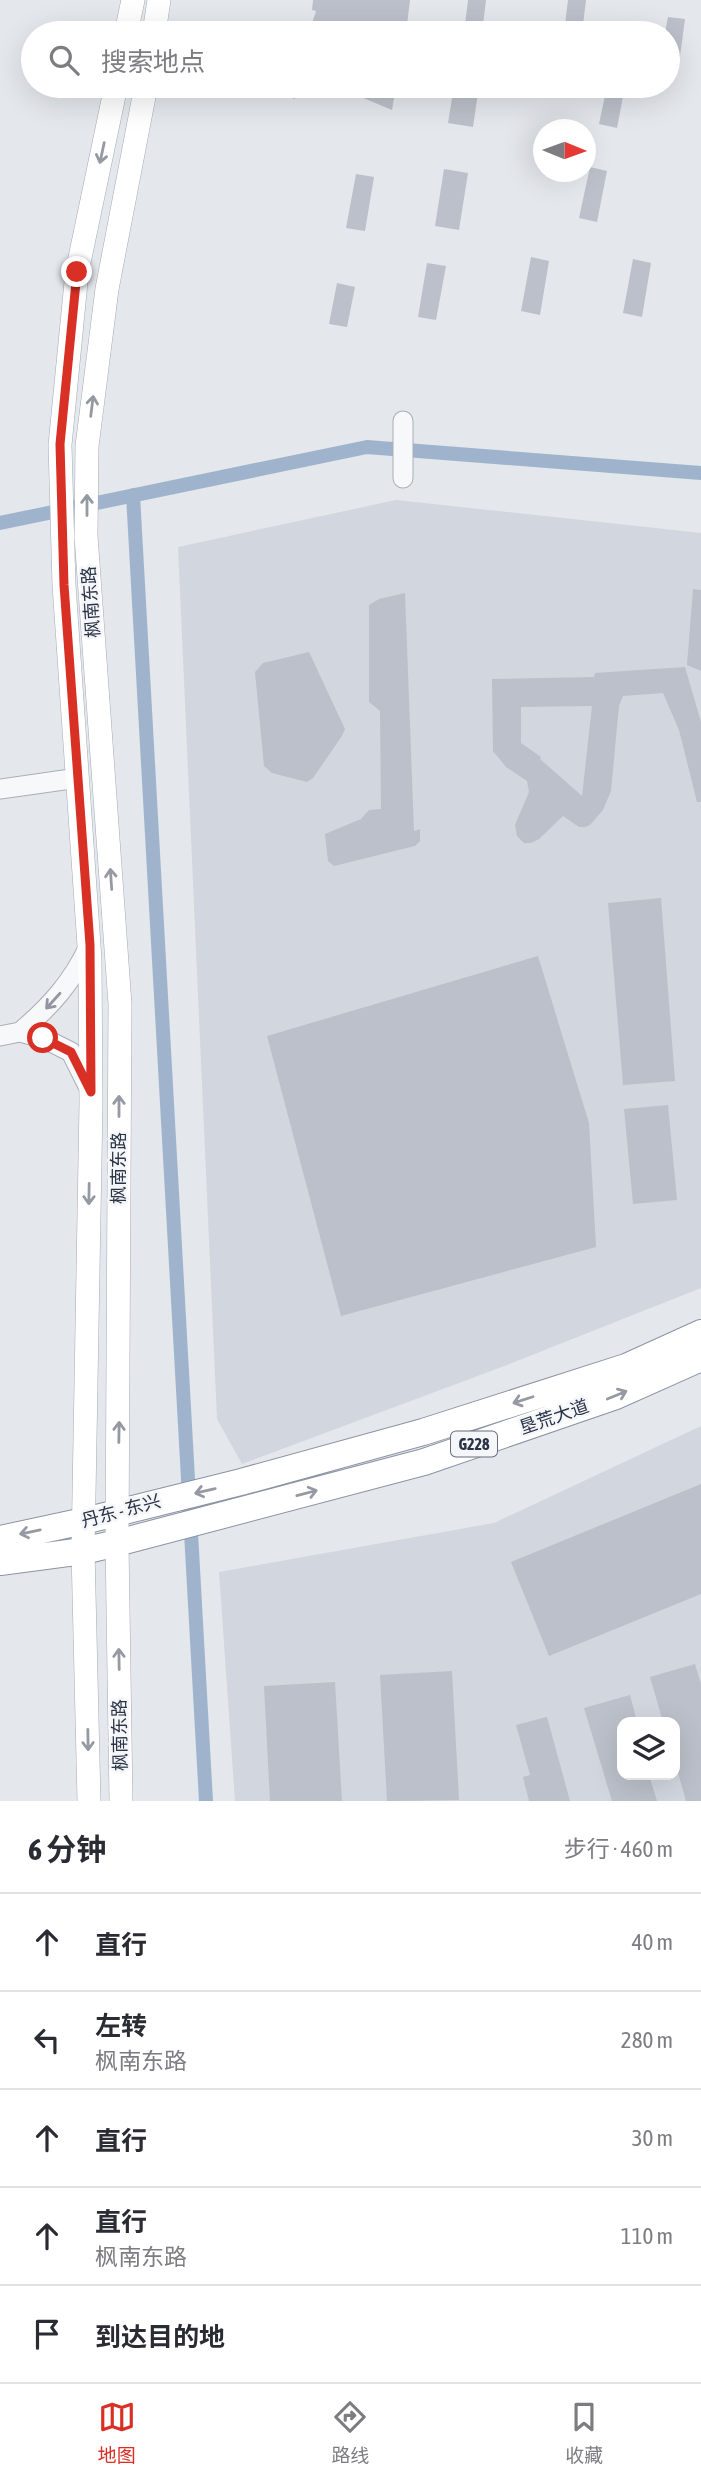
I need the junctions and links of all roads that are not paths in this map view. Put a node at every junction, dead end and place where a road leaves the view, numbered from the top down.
1 (133, 0) edge
2 (159, 0) edge
3 (129, 21) edge
4 (156, 21) edge
5 (113, 98) edge
6 (144, 98) edge
7 (403, 421) dead end
8 (403, 478) dead end
9 (78, 778) junction
10 (0, 789) edge
11 (90, 945) junction
12 (20, 1032) junction
13 (0, 1036) edge
14 (91, 1092) junction
15 (701, 1333) edge
16 (701, 1358) edge
17 (241, 1482) joint
18 (242, 1511) joint
19 (118, 1512) junction
20 (84, 1521) junction
21 (0, 1539) edge
22 (117, 1543) junction
23 (83, 1551) junction
24 (0, 1562) edge
25 (89, 1801) edge
26 (121, 1801) edge

1 - 3 main road
2 - 4 main road
5 -> 9 main road, 枫南东路
19 -> 6 main road, 枫南东路
7 - 8 street
9 - 10 street
9 - 11 main road, 枫南东路
11 -> 12 street
11 - 14 main road, 枫南东路
12 - 13 street
12 - 14 street
14 -> 20 main road, 枫南东路
15 -> 17 highway, 垦荒大道 / G228
18 -> 16 highway, 垦荒大道 / G228
17 -> 19 highway, 丹东 - 东兴 / G228
18 - 22 highway, 丹东 - 东兴 / G228
19 - 20 highway, 丹东 - 东兴 / G228
19 - 22 main road, 枫南东路
20 -> 21 highway, 丹东 - 东兴 / G228
20 - 23 main road, 枫南东路
22 - 23 highway, 丹东 - 东兴 / G228
26 -> 22 main road, 枫南东路
23 - 24 highway, 丹东 - 东兴 / G228
23 -> 25 main road, 枫南东路

